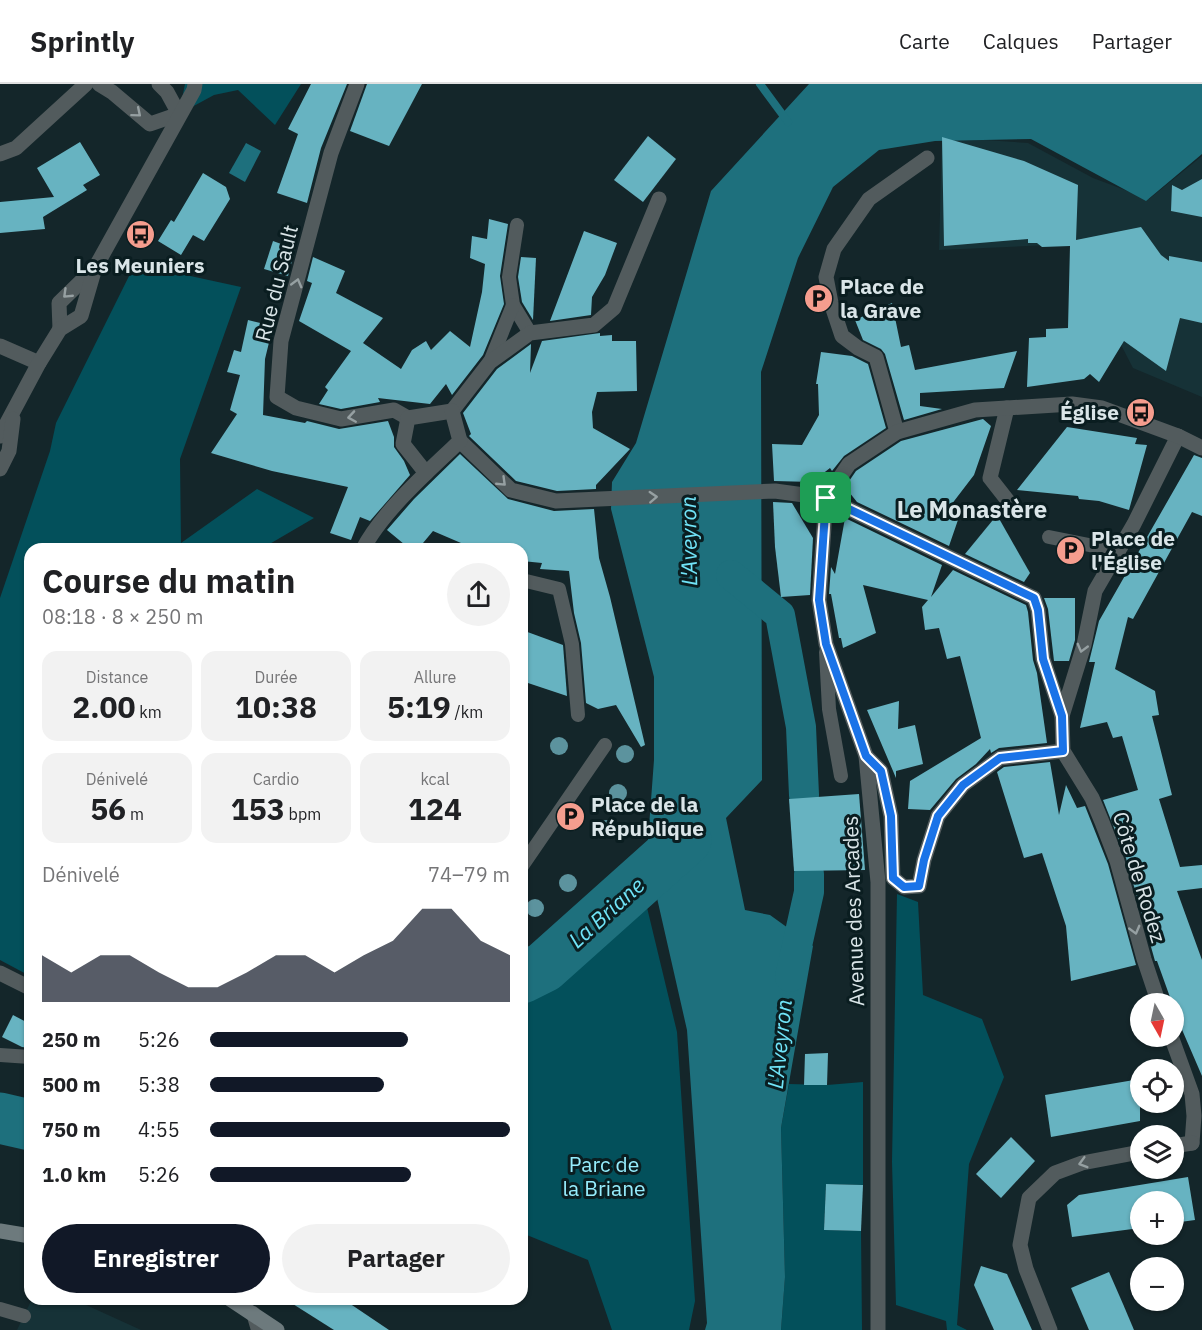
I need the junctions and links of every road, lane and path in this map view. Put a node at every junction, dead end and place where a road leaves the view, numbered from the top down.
1 (86, 84) edge
2 (99, 84) edge
3 (159, 84) edge
4 (357, 84) edge
5 (198, 86) edge
6 (179, 114) junction
7 (0, 154) edge
8 (927, 158) dead end
9 (659, 199) dead end
10 (517, 225) dead end
11 (95, 268) junction
12 (513, 305) junction
13 (60, 329) junction
14 (530, 333) junction
15 (0, 346) edge
16 (490, 362) junction
17 (39, 363) junction
18 (1007, 408) junction
19 (14, 410) junction
20 (452, 411) junction
21 (408, 418) junction
22 (1179, 431) junction
23 (897, 432) junction
24 (0, 436) edge
25 (460, 441) junction
26 (1202, 448) edge
27 (0, 469) edge
28 (426, 473) junction
29 (826, 498) junction
30 (1008, 501) dead end
31 (1049, 537) dead end
32 (366, 543) edge
33 (1119, 551) junction
34 (528, 581) edge
35 (826, 644) junction
36 (578, 715) dead end
37 (1062, 716) junction
38 (605, 745) dead end
39 (1063, 751) junction
40 (866, 756) junction
41 (841, 776) dead end
42 (528, 857) edge
43 (0, 973) edge
44 (24, 985) edge
45 (1156, 993) edge
46 (1175, 1047) edge
47 (0, 1055) edge
48 (24, 1057) edge
49 (1197, 1147) edge
50 (1130, 1154) edge
51 (0, 1231) edge
52 (24, 1235) edge
53 (239, 1305) edge
54 (0, 1309) edge
55 (252, 1313) junction
56 (24, 1316) dead end
57 (258, 1330) edge
58 (278, 1330) edge
59 (878, 1330) edge
60 (1050, 1330) edge

1 - 7 street
2 -> 6 street
3 - 6 street
21 -> 4 street, Rue du Sault
5 - 6 street
6 - 11 street
8 - 23 street
9 - 14 street
10 - 12 lane
11 - 13 street
11 -> 13 street
12 - 14 lane
12 - 16 lane
13 - 17 street
14 - 16 street
15 - 17 street
16 - 20 street
17 - 19 street
18 - 22 street
18 - 23 street
18 - 30 street
19 - 24 street
19 - 27 street
20 - 21 street
20 - 25 street
21 - 28 street
22 - 26 street
22 - 33 street
23 - 29 street
25 - 28 street
25 -> 29 street
28 - 32 street
29 - 35 street, Avenue des Arcades
29 - 37 street
31 - 33 lane
33 -> 37 street
34 - 36 lane
35 - 40 street, Avenue des Arcades
35 - 41 lane
37 - 39 street
38 - 42 lane
39 - 40 street
39 -> 45 street, Côte de Rodez
40 - 59 street, Avenue des Arcades
43 - 44 street
46 - 49 street
47 - 48 lane
50 -> 60 street
51 - 52 main road
53 - 55 main road
54 - 56 lane
55 - 57 lane
55 - 58 main road

